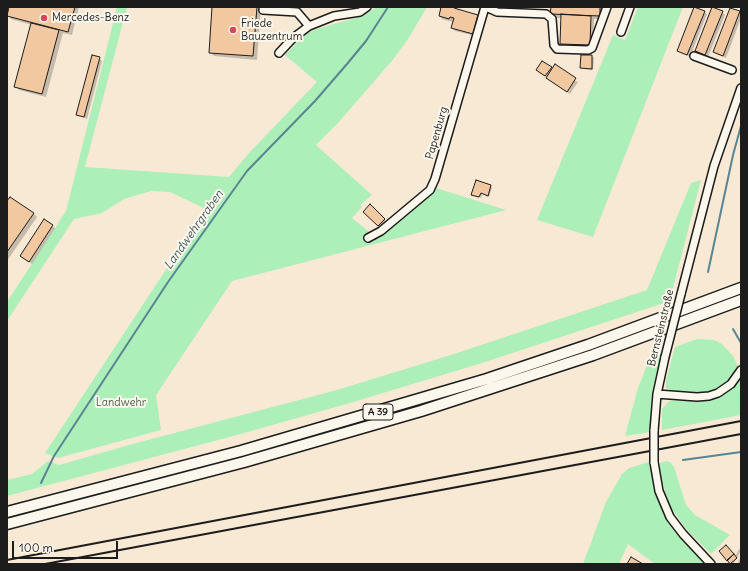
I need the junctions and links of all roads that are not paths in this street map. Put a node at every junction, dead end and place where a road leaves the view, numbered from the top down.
1 (367, 7) edge
2 (486, 7) edge
3 (607, 7) edge
4 (630, 7) edge
5 (263, 10) dead end
6 (543, 11) edge
7 (309, 26) junction
8 (620, 32) dead end
9 (279, 53) dead end
10 (694, 56) dead end
11 (732, 70) dead end
12 (741, 88) edge
13 (368, 238) dead end
14 (741, 288) edge
15 (741, 300) edge
16 (741, 370) edge
17 (657, 394) junction
18 (7, 512) edge
19 (7, 524) edge
20 (711, 564) edge

1 - 7 street
2 - 6 street
2 - 13 street, Papenburg
3 - 6 street
4 - 8 street
5 - 7 street
7 - 9 street
10 - 11 street
12 - 17 street, Bernsteinstraße, bridge
14 - 18 highway, A 39
15 - 19 highway, A 39
16 - 17 street
17 - 20 street, Bernsteinstraße, bridge

